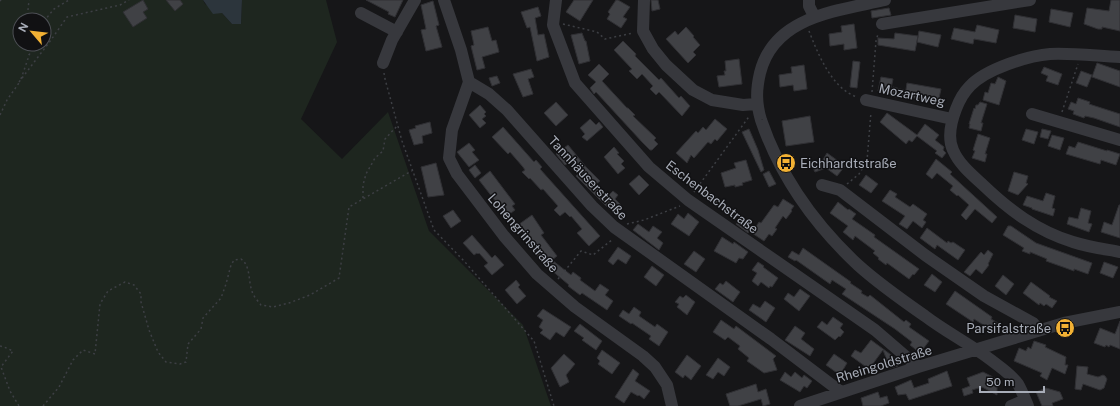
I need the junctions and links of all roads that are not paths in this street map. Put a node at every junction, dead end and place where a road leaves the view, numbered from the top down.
1 (415, 0) edge
2 (444, 0) edge
3 (556, 0) edge
4 (644, 0) edge
5 (809, 0) edge
6 (885, 0) edge
7 (1030, 0) edge
8 (361, 13) dead end
9 (810, 18) junction
10 (882, 24) dead end
11 (397, 32) junction
12 (1120, 58) edge
13 (384, 62) road end
14 (469, 82) junction
15 (866, 100) road end
16 (757, 108) junction
17 (1032, 114) dead end
18 (952, 119) junction
19 (1120, 140) edge
20 (822, 186) dead end
21 (1120, 252) edge
22 (1120, 312) edge
23 (1039, 330) junction
24 (1014, 339) junction
25 (978, 350) junction
26 (918, 367) junction
27 (1003, 369) junction
28 (841, 392) junction
29 (1026, 403) edge
30 (672, 406) edge
31 (803, 406) edge
32 (1011, 406) edge

1 - 11 street
2 - 14 street
3 - 26 street, Eschenbachstraße
4 - 16 street
5 - 9 street
6 - 9 street
7 - 10 street
8 - 11 street
9 - 16 street
11 - 13 street
12 - 18 street
14 - 28 street, Tannhäuserstraße
14 - 30 street, Lohengrinstraße
15 - 18 street, Mozartweg
16 - 25 street
17 - 19 street
18 - 21 street
20 - 23 street
22 - 23 street
23 - 24 street
24 - 25 street, Rheingoldstraße
24 - 27 street
25 - 26 street, Rheingoldstraße
25 - 27 street
26 - 28 street, Rheingoldstraße
27 - 29 street
28 - 31 street, Rheingoldstraße
29 - 32 street

